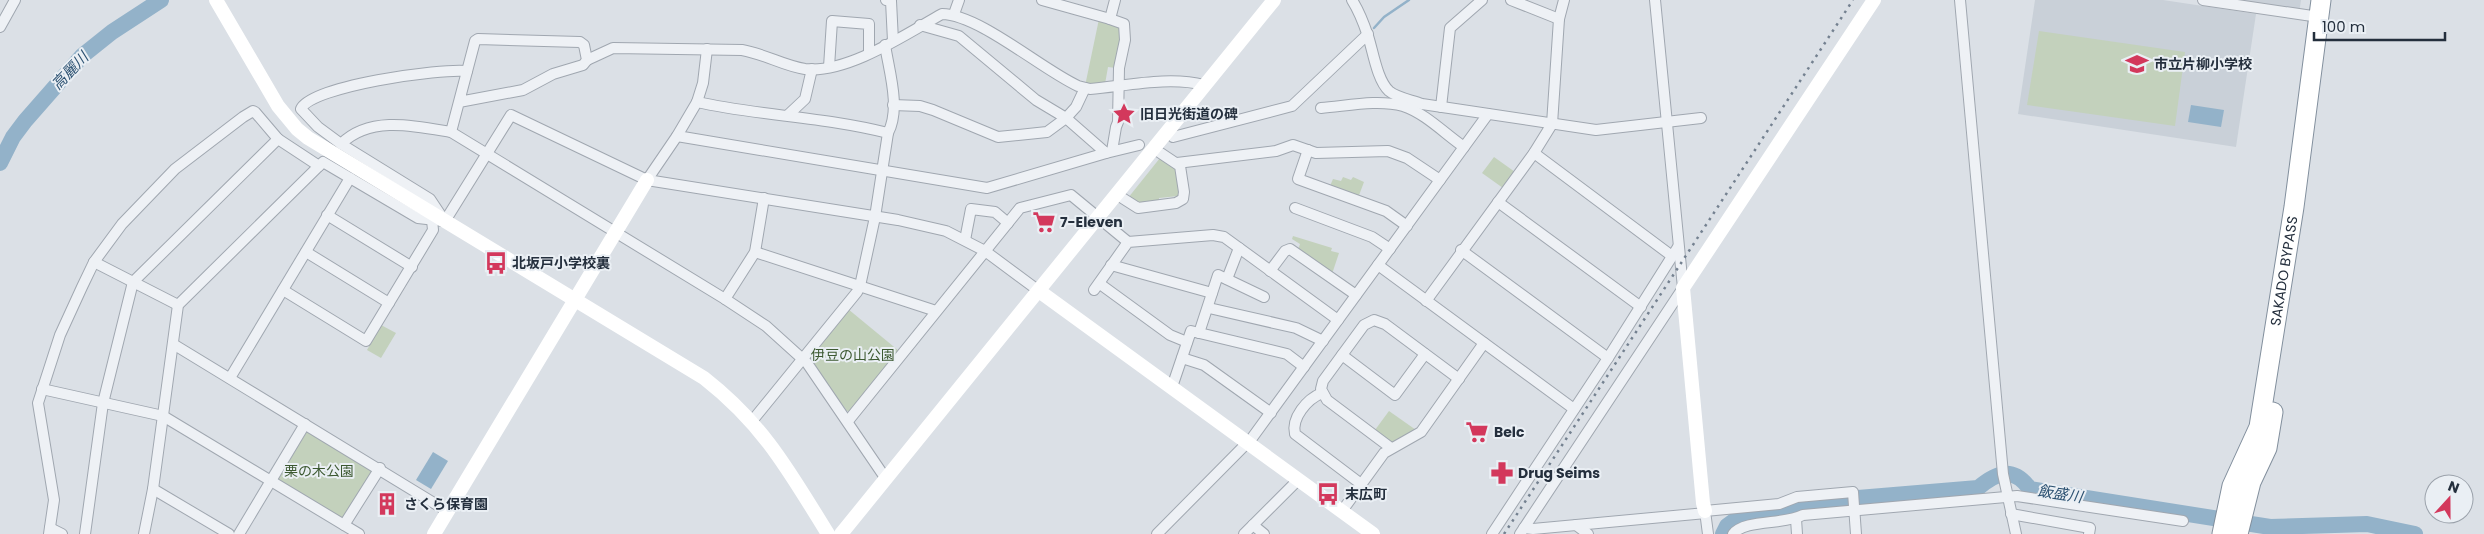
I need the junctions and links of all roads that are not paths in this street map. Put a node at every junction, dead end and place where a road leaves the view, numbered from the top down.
1 (15, 0) edge
2 (216, 0) edge
3 (889, 0) edge
4 (959, 0) edge
5 (1042, 0) edge
6 (1115, 0) edge
7 (1274, 0) edge
8 (1352, 0) edge
9 (1482, 0) edge
10 (1511, 0) edge
11 (1564, 0) edge
12 (1655, 0) edge
13 (1874, 0) edge
14 (1960, 0) edge
15 (2203, 0) edge
16 (2333, 0) edge
17 (2320, 9) edge
18 (954, 14) junction
19 (1110, 19) junction
20 (1559, 19) junction
21 (920, 25) junction
22 (0, 27) edge
23 (1368, 34) junction
24 (889, 43) junction
25 (707, 49) junction
26 (869, 52) junction
27 (588, 60) junction
28 (829, 67) junction
29 (812, 69) junction
30 (467, 71) junction
31 (1204, 86) junction
32 (1118, 87) junction
33 (1086, 88) junction
34 (458, 102) junction
35 (697, 102) junction
36 (893, 105) junction
37 (1441, 107) junction
38 (1322, 108) dead end
39 (1488, 114) junction
40 (788, 115) junction
41 (1066, 118) junction
42 (1700, 118) dead end
43 (1666, 122) junction
44 (1552, 124) junction
45 (451, 132) junction
46 (888, 133) junction
47 (677, 136) junction
48 (1173, 137) dead end
49 (278, 139) junction
50 (341, 144) junction
51 (1139, 144) dead end
52 (1464, 147) junction
53 (1153, 148) junction
54 (1308, 150) junction
55 (1109, 152) junction
56 (1534, 153) junction
57 (486, 154) junction
58 (1177, 163) junction
59 (319, 166) junction
60 (882, 170) junction
61 (350, 178) junction
62 (647, 180) junction
63 (1440, 180) junction
64 (1116, 194) junction
65 (764, 198) junction
66 (1498, 202) junction
67 (1295, 208) dead end
68 (327, 215) junction
69 (875, 216) junction
70 (1097, 217) junction
71 (439, 221) junction
72 (1008, 223) junction
73 (1407, 226) junction
74 (615, 233) junction
75 (966, 240) junction
76 (1128, 242) junction
77 (1678, 247) junction
78 (1239, 248) junction
79 (1390, 249) junction
80 (1461, 250) junction
81 (985, 251) junction
82 (306, 252) junction
83 (754, 252) junction
84 (1672, 256) junction
85 (94, 262) junction
86 (1111, 264) junction
87 (1378, 265) junction
88 (412, 267) junction
89 (1270, 271) junction
90 (1227, 279) junction
91 (133, 282) junction
92 (860, 286) junction
93 (1682, 288) junction
94 (284, 290) junction
95 (1039, 291) junction
96 (1212, 293) junction
97 (1356, 295) junction
98 (1264, 297) dead end
99 (576, 299) junction
100 (725, 299) junction
101 (1426, 301) junction
102 (389, 303) junction
103 (178, 305) junction
104 (1641, 307) junction
105 (1209, 308) junction
106 (936, 311) junction
107 (1338, 320) junction
108 (1199, 333) junction
109 (1187, 342) junction
110 (1323, 342) junction
111 (1484, 343) junction
112 (173, 344) junction
113 (1425, 354) junction
114 (1342, 355) junction
115 (1182, 358) junction
116 (1608, 358) junction
117 (802, 360) junction
118 (1304, 367) junction
119 (230, 378) junction
120 (1459, 379) junction
121 (1172, 388) junction
122 (42, 389) junction
123 (1322, 393) junction
124 (103, 403) junction
125 (1574, 409) junction
126 (1271, 413) junction
127 (163, 416) junction
128 (752, 421) junction
129 (848, 421) junction
130 (305, 424) junction
131 (1248, 443) junction
132 (1390, 448) junction
133 (380, 468) junction
134 (886, 479) junction
135 (1298, 480) junction
136 (271, 482) junction
137 (1361, 484) junction
138 (153, 489) junction
139 (2006, 496) junction
140 (1855, 510) junction
141 (447, 511) junction
142 (1342, 511) junction
143 (1706, 512) junction
144 (2011, 514) junction
145 (1796, 518) junction
146 (2182, 521) dead end
147 (147, 522) junction
148 (344, 525) junction
149 (1253, 525) junction
150 (1576, 525) junction
151 (49, 531) edge
152 (1522, 531) edge
153 (62, 534) edge
154 (85, 534) edge
155 (144, 534) edge
156 (154, 534) edge
157 (229, 534) edge
158 (239, 534) edge
159 (359, 534) edge
160 (434, 534) edge
161 (828, 534) edge
162 (841, 534) edge
163 (1157, 534) edge
164 (1244, 534) edge
165 (1264, 534) edge
166 (1373, 534) edge
167 (1492, 534) edge
168 (1588, 534) edge
169 (1708, 534) edge
170 (1733, 534) edge
171 (1797, 534) edge
172 (1856, 534) edge
173 (2016, 534) edge
174 (2089, 534) edge
175 (2237, 534) edge

1 - 22 street
2 - 71 street
3 - 24 street
4 - 18 street
5 - 19 street
6 - 19 street
7 - 31 street
8 - 23 street
9 - 37 street
10 - 20 street
11 - 20 street
12 - 43 street
13 - 93 street
14 - 139 street
15 - 17 street
16 - 175 highway, SAKADO BYPASS
17 - 175 highway, SAKADO BYPASS
18 - 21 street
18 - 33 street
19 - 32 street
20 - 44 street
21 - 24 street
21 - 41 street
23 - 37 street
23 - 48 street
24 - 26 street
24 - 36 street
25 - 27 street
25 - 29 street
25 - 35 street
26 - 28 street
26 - 28 street
27 - 30 street
27 - 34 street
28 - 29 street
29 - 40 street
30 - 34 street
30 - 50 street
31 - 32 street
31 - 53 street
32 - 33 street
32 - 55 street
33 - 41 street
34 - 45 street
35 - 40 street
35 - 47 street
36 - 41 street
36 - 46 street
37 - 39 street
38 - 52 street
39 - 44 street
39 - 52 street
40 - 46 street
41 - 55 street
42 - 43 street
43 - 44 street
43 - 77 street
44 - 56 street
45 - 50 street
45 - 57 street
46 - 60 street
47 - 60 street
47 - 62 street
49 - 59 street
49 - 85 street
49 - 91 street
50 - 71 street
51 - 55 street
52 - 63 street
53 - 58 street
53 - 64 street
54 - 58 street
54 - 63 street
54 - 73 street
55 - 60 street
56 - 66 street
56 - 84 street
57 - 62 street
57 - 71 street
57 - 74 street
58 - 64 street
59 - 61 street
59 - 103 street
60 - 69 street
61 - 68 street
61 - 71 street
62 - 65 street
62 - 74 street
63 - 73 street
64 - 70 street
65 - 69 street
65 - 83 street
66 - 80 street
66 - 104 street
67 - 79 street
68 - 82 street
68 - 88 street
69 - 75 street
69 - 92 street
70 - 72 street
70 - 76 street
70 - 95 street
71 - 88 street
71 - 99 street
72 - 75 street
72 - 81 street
73 - 79 street
74 - 99 street
74 - 100 street
75 - 81 street
76 - 78 street
76 - 86 street
77 - 84 street
77 - 93 street
78 - 89 street
78 - 90 street
79 - 87 street
80 - 101 street
80 - 116 street
81 - 95 street
81 - 106 street
82 - 94 street
82 - 102 street
83 - 92 street
83 - 100 street
84 - 104 street
85 - 91 street
85 - 122 street
86 - 96 street
86 - 109 street
87 - 97 street
87 - 101 street
88 - 102 street
89 - 97 street
89 - 107 street
90 - 96 street
90 - 98 street
91 - 103 street
91 - 124 street
92 - 106 street
92 - 117 street
93 - 143 street
93 - 152 street
94 - 102 street
94 - 119 street
95 - 121 street
95 - 134 street
96 - 105 street
97 - 107 street
99 - 128 street
99 - 141 street
100 - 117 street
101 - 111 street
103 - 112 street
104 - 116 street
105 - 108 street
105 - 110 street
106 - 129 street
107 - 110 street
108 - 109 street
108 - 118 street
109 - 115 street
110 - 118 street
111 - 120 street
111 - 125 street
112 - 119 street
112 - 127 street
113 - 114 street
113 - 114 street
113 - 120 street
114 - 123 street
115 - 121 street
115 - 126 street
116 - 125 street
117 - 128 street
117 - 129 street
118 - 126 street
119 - 130 street
120 - 132 street
121 - 131 street
122 - 124 street
122 - 151 street
123 - 132 street
123 - 137 street
124 - 127 street
124 - 154 street
125 - 167 street
126 - 131 street
127 - 136 street
127 - 138 street
128 - 161 street
129 - 134 street
130 - 133 street
130 - 136 street
131 - 135 street
131 - 163 street
132 - 137 street
133 - 141 street
133 - 148 street
134 - 162 street
135 - 142 street
135 - 149 street
136 - 148 street
136 - 158 street
137 - 142 street
138 - 147 street
138 - 157 street
139 - 140 street
139 - 144 street
139 - 146 street
140 - 143 street
140 - 145 street
140 - 172 street
141 - 160 street
142 - 166 street
143 - 150 street
143 - 169 street
144 - 173 street
144 - 174 street
145 - 170 street
145 - 171 street
147 - 155 street
147 - 156 street
148 - 159 street
149 - 164 street
149 - 165 street
150 - 152 street
150 - 168 street
151 - 153 street

